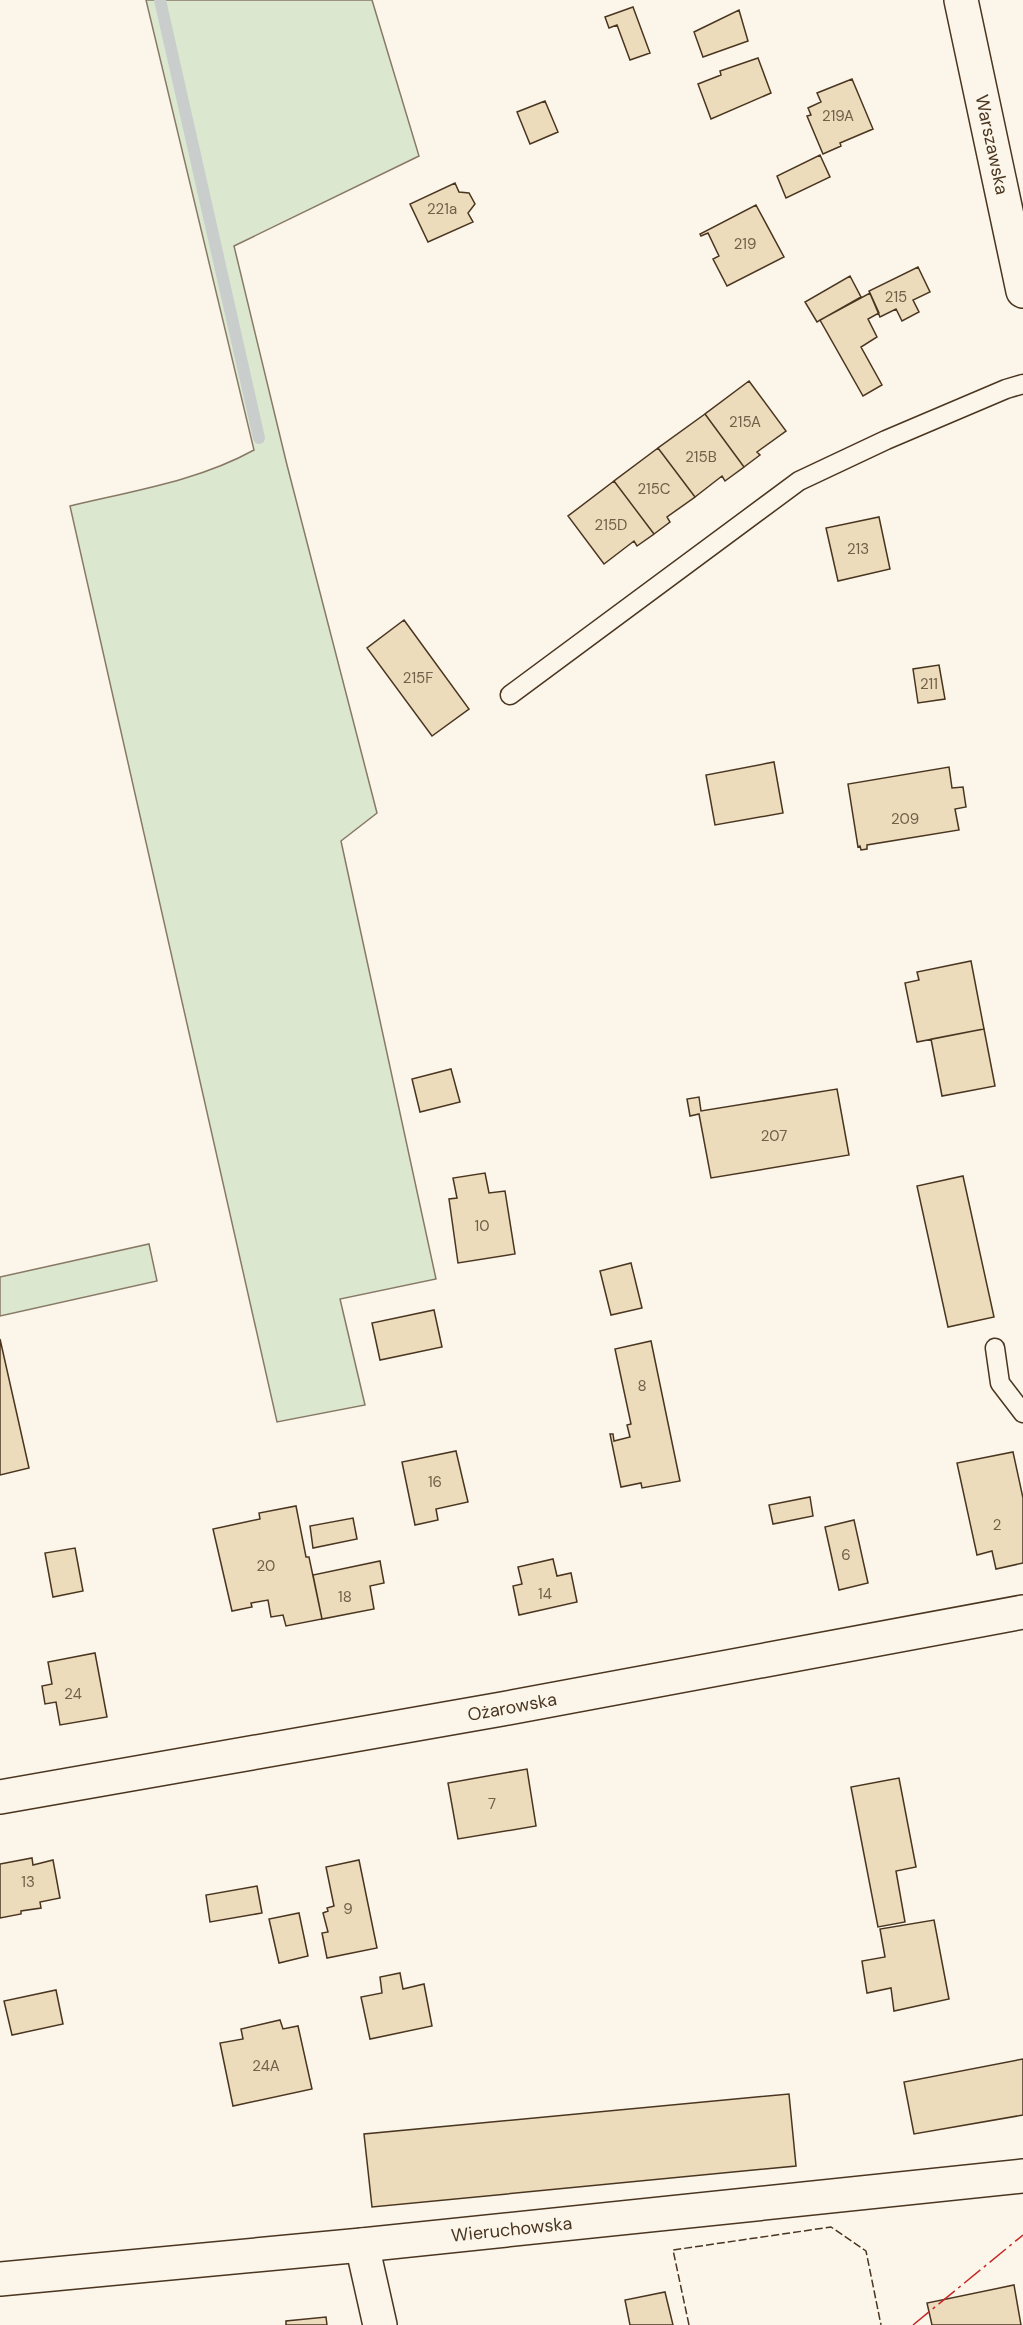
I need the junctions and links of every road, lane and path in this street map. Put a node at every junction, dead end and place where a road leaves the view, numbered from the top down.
1 (961, 0) edge
2 (1023, 291) edge
3 (1023, 384) edge
4 (510, 695) dead end
5 (995, 1348) dead end
6 (1023, 1413) edge
7 (1023, 1612) edge
8 (0, 1797) edge
9 (1023, 2176) edge
10 (362, 2245) junction
11 (0, 2279) edge
12 (380, 2325) edge

1 - 2 street, Warszawska
3 - 4 lane
5 - 6 lane
7 - 8 street, Ożarowska
9 - 10 street, Wieruchowska
10 - 11 street, Wieruchowska
10 - 12 street

